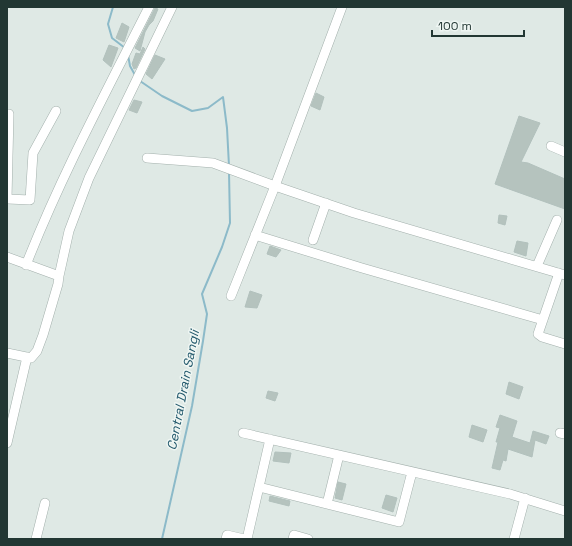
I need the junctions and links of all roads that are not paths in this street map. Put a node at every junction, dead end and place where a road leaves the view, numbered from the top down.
1 (148, 7) edge
2 (172, 7) edge
3 (342, 7) edge
4 (56, 111) dead end
5 (7, 114) edge
6 (551, 146) dead end
7 (565, 152) edge
8 (148, 158) dead end
9 (275, 186) junction
10 (7, 199) edge
11 (326, 204) junction
12 (557, 220) dead end
13 (255, 235) junction
14 (313, 240) dead end
15 (7, 257) edge
16 (26, 264) junction
17 (537, 266) junction
18 (562, 274) edge
19 (59, 276) junction
20 (231, 296) dead end
21 (543, 320) junction
22 (565, 344) edge
23 (7, 353) edge
24 (27, 357) junction
25 (243, 433) dead end
26 (270, 439) junction
27 (7, 443) edge
28 (339, 455) junction
29 (412, 472) junction
30 (259, 487) junction
31 (524, 498) junction
32 (45, 503) dead end
33 (327, 504) junction
34 (565, 511) edge
35 (36, 539) edge
36 (226, 539) edge
37 (244, 539) edge
38 (247, 539) edge
39 (293, 539) edge
40 (308, 539) edge
41 (514, 539) edge

1 - 16 street
2 - 19 street
3 - 9 street
4 - 10 street
5 - 10 street
6 - 7 street
8 - 9 street
9 - 11 street
9 - 13 street
11 - 14 street
11 - 17 street
12 - 17 street
13 - 20 street
13 - 21 street
15 - 16 street
16 - 19 street
17 - 18 street
18 - 21 street
19 - 24 street
21 - 22 street
23 - 24 street
24 - 27 street
25 - 26 street
26 - 28 street
26 - 30 street
28 - 29 street
28 - 33 street
29 - 31 street
29 - 33 street
30 - 33 street
30 - 38 street
31 - 34 street
31 - 41 street
32 - 35 street
36 - 37 street
39 - 40 street

